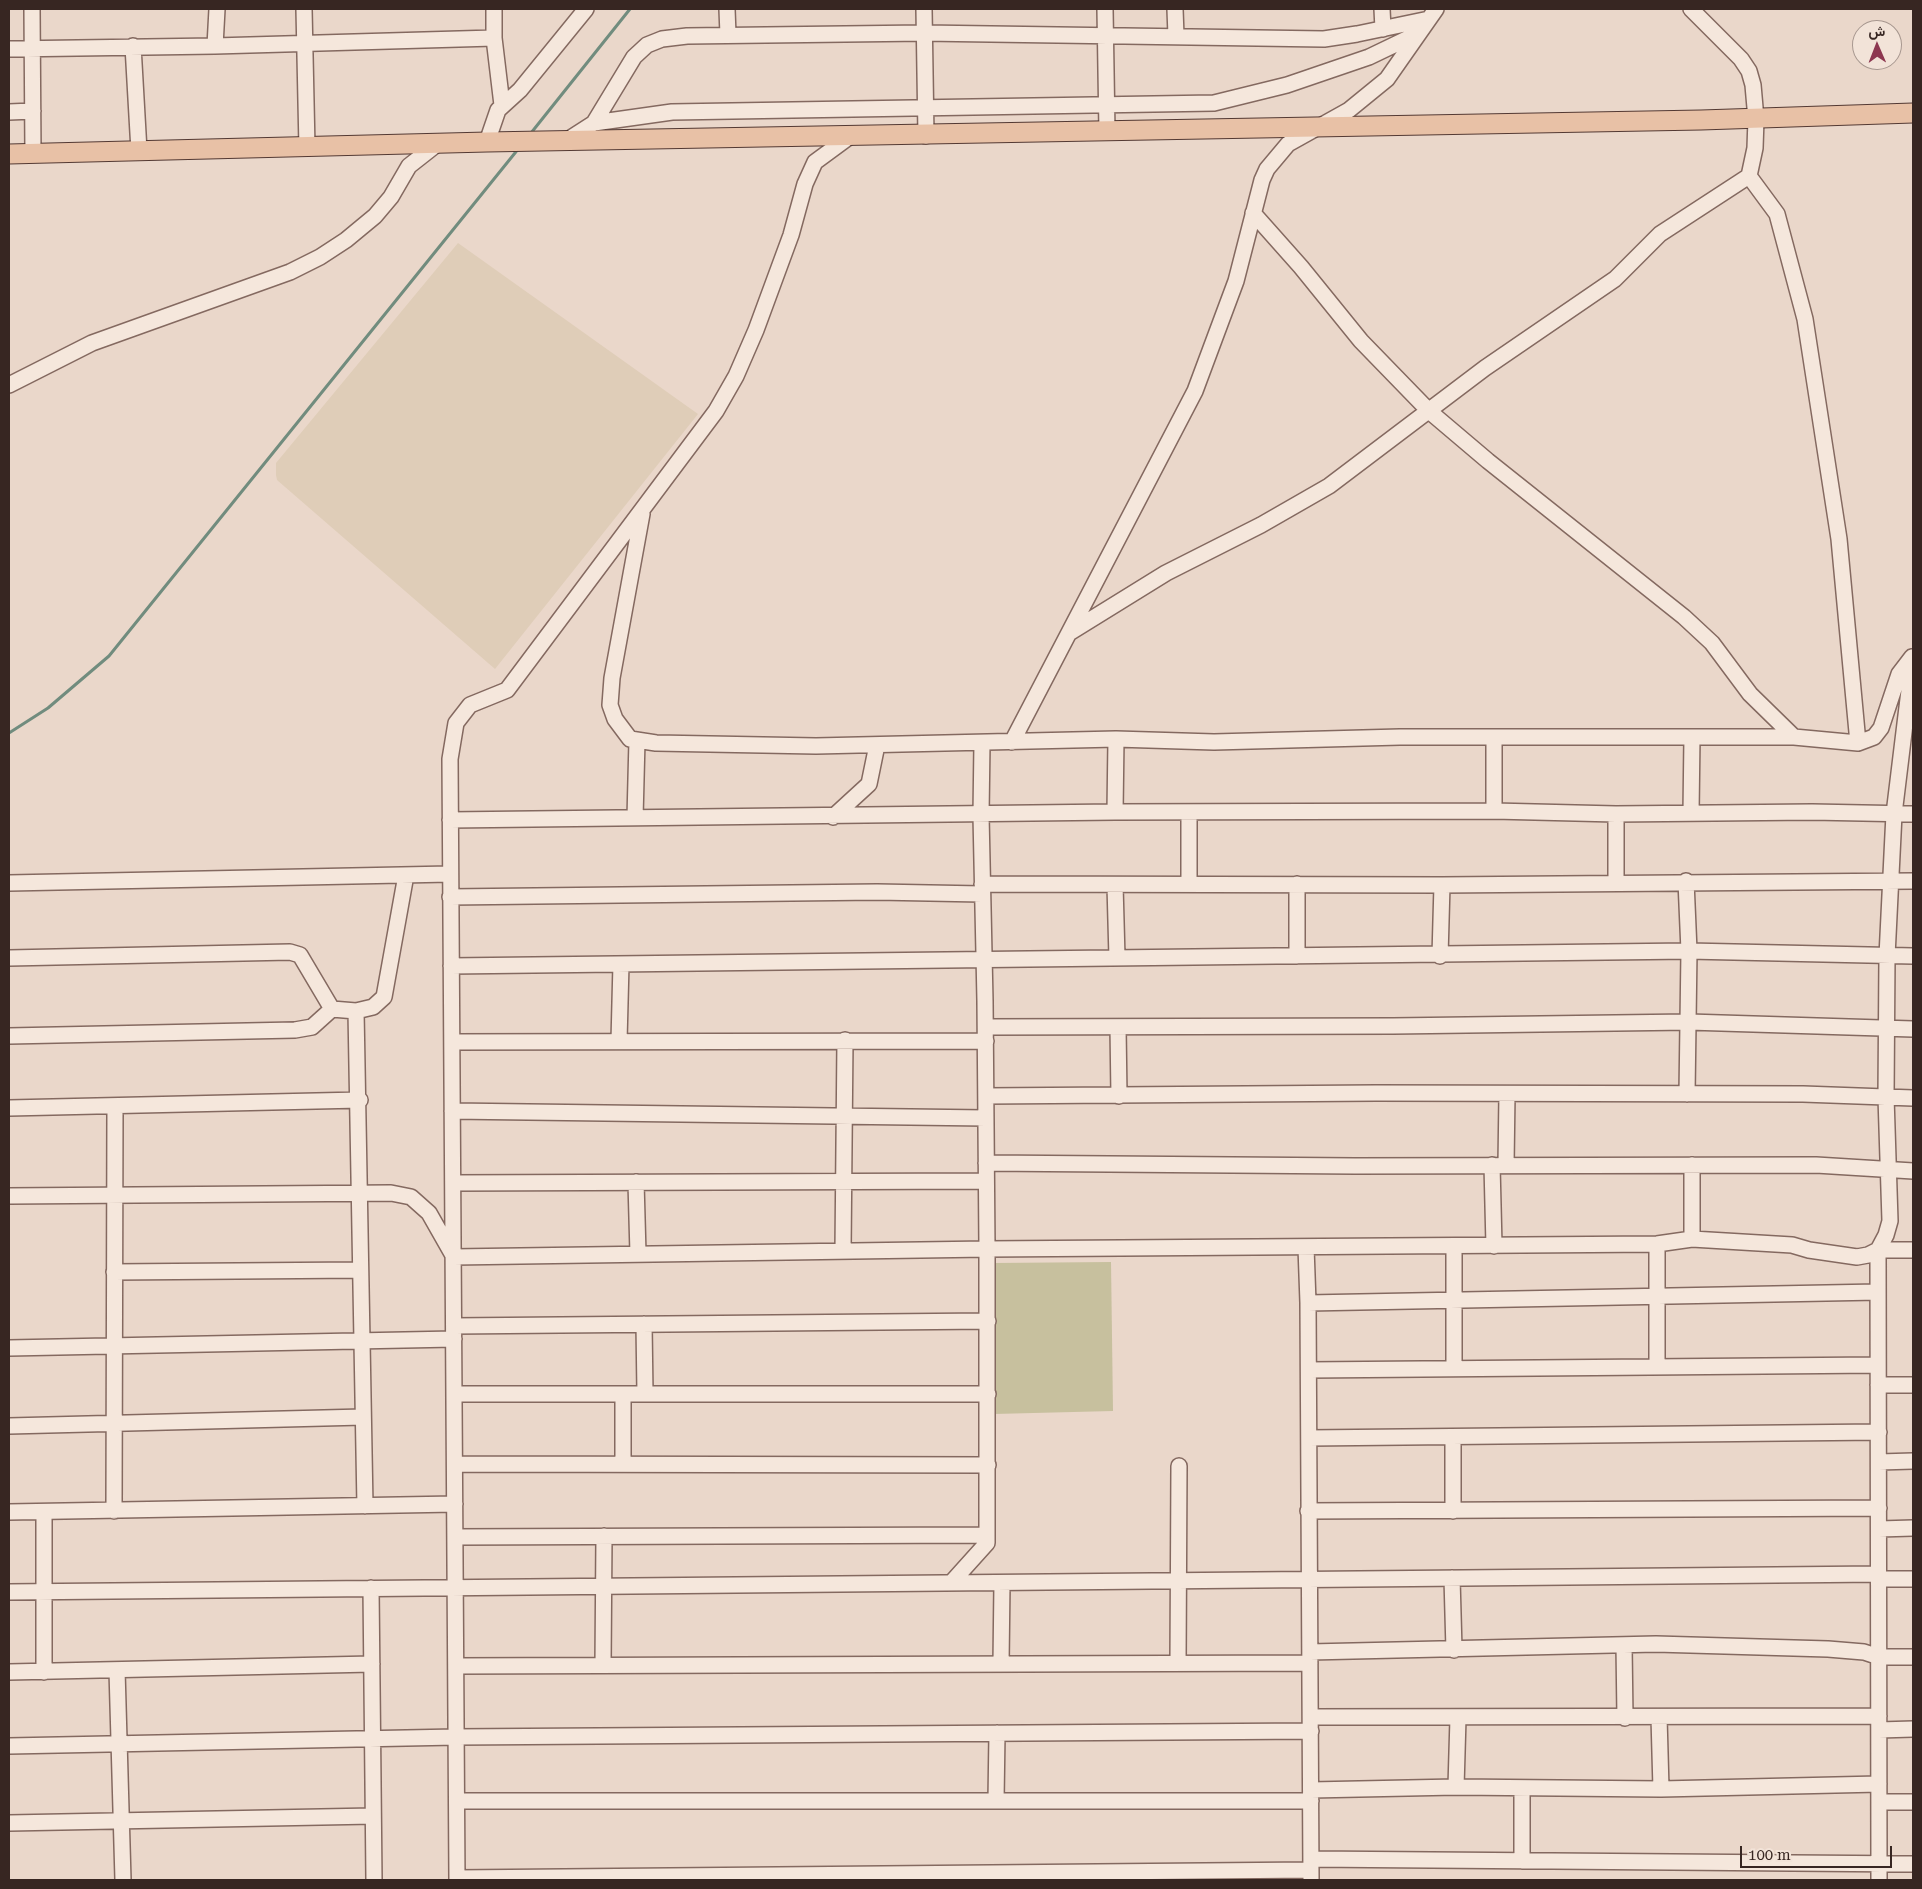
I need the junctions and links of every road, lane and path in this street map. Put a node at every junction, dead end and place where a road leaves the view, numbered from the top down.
1 (32, 9) edge
2 (217, 9) edge
3 (304, 9) edge
4 (494, 9) edge
5 (586, 9) edge
6 (727, 9) edge
7 (924, 9) edge
8 (1105, 9) edge
9 (1175, 9) edge
10 (1382, 9) edge
11 (1691, 9) edge
12 (1432, 14) edge
13 (574, 16) edge
14 (1383, 29) junction
15 (924, 33) junction
16 (1419, 33) junction
17 (728, 35) junction
18 (1106, 35) junction
19 (1176, 36) junction
20 (494, 38) junction
21 (305, 43) junction
22 (133, 46) junction
23 (215, 46) junction
24 (32, 47) junction
25 (9, 49) edge
26 (502, 105) junction
27 (1108, 105) junction
28 (925, 107) junction
29 (33, 111) junction
30 (9, 112) edge
31 (1913, 114) edge
32 (1756, 119) junction
33 (594, 123) junction
34 (1318, 128) junction
35 (1107, 132) junction
36 (926, 136) junction
37 (849, 137) junction
38 (487, 142) junction
39 (566, 142) junction
40 (436, 144) junction
41 (307, 148) junction
42 (139, 151) junction
43 (9, 154) edge
44 (33, 154) junction
45 (1749, 176) junction
46 (1253, 213) junction
47 (9, 385) edge
48 (1429, 410) junction
49 (642, 509) junction
50 (1069, 632) junction
51 (1913, 657) edge
52 (1494, 737) junction
53 (1692, 737) junction
54 (1794, 737) junction
55 (1116, 739) junction
56 (637, 740) junction
57 (1012, 742) junction
58 (982, 743) junction
59 (1858, 743) junction
60 (877, 745) junction
61 (1494, 811) junction
62 (1114, 812) junction
63 (1189, 813) junction
64 (1691, 813) junction
65 (1616, 814) junction
66 (1894, 814) junction
67 (1913, 814) edge
68 (981, 815) junction
69 (833, 816) junction
70 (634, 818) junction
71 (450, 820) junction
72 (450, 874) junction
73 (406, 875) junction
74 (1891, 880) junction
75 (1686, 881) junction
76 (1913, 881) edge
77 (1616, 882) junction
78 (9, 883) edge
79 (1189, 884) junction
80 (1297, 884) junction
81 (1115, 885) junction
82 (1442, 885) junction
83 (982, 889) junction
84 (450, 897) junction
85 (1689, 951) junction
86 (1297, 956) junction
87 (1440, 956) junction
88 (1887, 956) junction
89 (1913, 956) edge
90 (9, 958) edge
91 (1117, 958) junction
92 (983, 960) junction
93 (621, 964) junction
94 (451, 966) junction
95 (332, 1008) junction
96 (356, 1011) junction
97 (1689, 1022) junction
98 (1118, 1027) junction
99 (1887, 1028) junction
100 (1913, 1029) edge
101 (986, 1034) junction
102 (9, 1036) edge
103 (845, 1040) junction
104 (620, 1041) junction
105 (452, 1042) junction
106 (1507, 1094) junction
107 (1687, 1094) junction
108 (986, 1096) junction
109 (1119, 1096) junction
110 (1886, 1097) junction
111 (1913, 1098) edge
112 (359, 1100) junction
113 (115, 1106) junction
114 (9, 1108) edge
115 (452, 1111) junction
116 (844, 1117) junction
117 (986, 1118) junction
118 (986, 1163) junction
119 (1499, 1165) junction
120 (1692, 1165) junction
121 (1888, 1170) junction
122 (1913, 1170) edge
123 (844, 1181) junction
124 (986, 1181) junction
125 (636, 1182) junction
126 (452, 1183) junction
127 (359, 1193) junction
128 (114, 1195) junction
129 (9, 1196) edge
130 (1692, 1239) junction
131 (1657, 1244) junction
132 (1454, 1246) junction
133 (1494, 1246) junction
134 (1306, 1247) junction
135 (987, 1248) junction
136 (1878, 1250) junction
137 (1913, 1250) edge
138 (843, 1251) junction
139 (638, 1254) junction
140 (454, 1256) junction
141 (360, 1270) junction
142 (114, 1272) junction
143 (1878, 1292) junction
144 (1658, 1296) junction
145 (1453, 1300) junction
146 (1308, 1303) junction
147 (988, 1321) junction
148 (644, 1324) junction
149 (454, 1332) junction
150 (362, 1342) junction
151 (114, 1346) junction
152 (9, 1348) edge
153 (1878, 1365) junction
154 (1657, 1367) junction
155 (1454, 1368) junction
156 (1308, 1370) junction
157 (1878, 1385) junction
158 (1913, 1385) edge
159 (454, 1394) junction
160 (623, 1394) junction
161 (645, 1394) junction
162 (988, 1394) junction
163 (363, 1417) junction
164 (114, 1424) junction
165 (9, 1426) edge
166 (1878, 1432) junction
167 (1453, 1437) junction
168 (1309, 1438) junction
169 (1879, 1462) junction
170 (1913, 1462) edge
171 (454, 1464) junction
172 (623, 1464) junction
173 (988, 1465) junction
174 (1179, 1466) dead end
175 (455, 1504) junction
176 (365, 1506) junction
177 (1879, 1508) junction
178 (114, 1510) junction
179 (1308, 1511) junction
180 (1453, 1511) junction
181 (9, 1512) edge
182 (44, 1512) junction
183 (1913, 1528) edge
184 (1879, 1529) junction
185 (988, 1535) junction
186 (604, 1536) junction
187 (455, 1537) junction
188 (1879, 1577) junction
189 (1452, 1578) junction
190 (1913, 1579) edge
191 (1310, 1580) junction
192 (1178, 1581) junction
193 (951, 1583) junction
194 (1002, 1583) junction
195 (603, 1586) junction
196 (370, 1588) junction
197 (455, 1588) junction
198 (44, 1591) junction
199 (9, 1592) edge
200 (1624, 1645) junction
201 (1454, 1650) junction
202 (1879, 1657) junction
203 (1913, 1657) edge
204 (1310, 1658) junction
205 (1178, 1663) junction
206 (372, 1664) junction
207 (1002, 1664) junction
208 (603, 1665) junction
209 (456, 1666) junction
210 (118, 1670) junction
211 (9, 1672) edge
212 (44, 1672) junction
213 (1659, 1717) junction
214 (1458, 1718) junction
215 (1625, 1718) junction
216 (1879, 1723) junction
217 (1311, 1724) junction
218 (1913, 1730) edge
219 (997, 1733) junction
220 (456, 1737) junction
221 (372, 1738) junction
222 (119, 1743) junction
223 (9, 1746) edge
224 (1879, 1784) junction
225 (1456, 1787) junction
226 (1522, 1788) junction
227 (1661, 1789) junction
228 (1311, 1796) junction
229 (457, 1801) junction
230 (996, 1801) junction
231 (1879, 1802) junction
232 (1913, 1802) edge
233 (373, 1816) junction
234 (122, 1821) junction
235 (9, 1823) edge
236 (1522, 1861) junction
237 (1879, 1864) junction
238 (1913, 1864) edge
239 (1311, 1870) edge
240 (458, 1879) edge
241 (123, 1880) edge
242 (374, 1880) edge
243 (1879, 1880) edge

1 - 24 street
2 - 23 street
3 - 21 street
4 - 20 street
5 - 13 street
6 - 17 street
7 - 15 street
8 - 18 street
9 - 19 street
10 - 14 street
11 - 32 street
12 - 14 street
12 - 16 street
13 - 26 street
14 - 19 street
15 - 17 street
15 - 18 street
15 - 28 street
16 - 27 street
16 - 34 street
17 - 33 street
18 - 19 street
18 - 27 street
20 - 21 street
20 - 26 street
21 - 23 street
21 - 41 street
22 - 23 street
22 - 24 street
22 - 42 street
24 - 25 street
24 - 29 street
26 - 38 street
27 - 28 street
27 - 35 street
28 - 33 street
28 - 36 street
29 - 30 street
29 - 44 street
31 - 32 main road
32 - 34 main road
32 - 45 street
33 - 39 street
34 - 35 main road
34 - 46 street
35 - 36 main road
36 - 37 main road
37 - 39 main road
37 - 49 street
38 - 39 main road
38 - 40 main road
40 - 41 main road
40 - 47 street
41 - 42 main road
42 - 44 main road
43 - 44 main road
45 - 48 street
45 - 59 street
46 - 48 street
46 - 50 street
48 - 50 street
48 - 54 street
49 - 56 street
49 - 71 street
50 - 57 street
51 - 59 street
51 - 66 street
52 - 53 street
52 - 55 street
52 - 61 street
53 - 54 street
53 - 64 street
54 - 59 street
55 - 57 street
55 - 62 street
56 - 60 street
56 - 70 street
57 - 58 street
58 - 60 street
58 - 68 street
60 - 69 street
61 - 63 street
61 - 65 street
62 - 63 street
62 - 68 street
63 - 79 street
64 - 65 street
64 - 66 street
65 - 77 street
66 - 67 street
66 - 74 street
68 - 69 street
68 - 83 street
69 - 70 street
70 - 71 street
71 - 72 street
72 - 73 street
72 - 84 street
73 - 78 street
73 - 96 street
74 - 75 street
74 - 76 street
74 - 88 street
75 - 77 street
75 - 85 street
77 - 82 street
79 - 80 street
79 - 81 street
80 - 82 street
80 - 86 street
81 - 83 street
81 - 91 street
82 - 87 street
83 - 84 street
83 - 92 street
84 - 94 street
85 - 87 street
85 - 88 street
85 - 97 street
86 - 87 street
86 - 91 street
88 - 89 street
88 - 99 street
90 - 95 street
91 - 92 street
92 - 93 street
92 - 101 street
93 - 94 street
93 - 104 street
94 - 105 street
95 - 96 street
95 - 102 street
96 - 112 street
97 - 98 street
97 - 99 street
97 - 107 street
98 - 101 street
98 - 109 street
99 - 100 street
99 - 110 street
101 - 103 street
101 - 108 street
103 - 104 street
103 - 116 street
104 - 105 street
105 - 115 street
106 - 107 street
106 - 109 street
106 - 119 street
107 - 110 street
108 - 109 street
108 - 117 street
110 - 111 street
110 - 121 street
112 - 113 street
112 - 127 street
113 - 114 street
113 - 128 street
115 - 116 street
115 - 126 street
116 - 117 street
116 - 123 street
117 - 118 street
118 - 119 street
118 - 124 street
119 - 120 street
119 - 133 street
120 - 121 street
120 - 130 street
121 - 122 street
121 - 136 street
123 - 124 street
123 - 125 street
123 - 138 street
124 - 135 street
125 - 126 street
125 - 139 street
126 - 140 street
127 - 128 street
127 - 140 street
127 - 141 street
128 - 129 street
128 - 142 street
130 - 131 street
130 - 136 street
131 - 133 street
131 - 144 street
132 - 133 street
132 - 134 street
132 - 145 street
134 - 135 street
134 - 146 street
135 - 138 street
135 - 147 street
136 - 137 street
136 - 143 street
138 - 139 street
139 - 140 street
140 - 149 street
141 - 142 street
141 - 150 street
142 - 151 street
143 - 144 street
143 - 153 street
144 - 145 street
144 - 154 street
145 - 146 street
145 - 155 street
146 - 156 street
147 - 148 street
147 - 162 street
148 - 149 street
148 - 161 street
149 - 150 street
149 - 159 street
150 - 151 street
150 - 163 street
151 - 152 street
151 - 164 street
153 - 154 street
153 - 157 street
154 - 155 street
155 - 156 street
156 - 168 street
157 - 158 street
157 - 166 street
159 - 160 street
159 - 171 street
160 - 161 street
160 - 172 street
161 - 162 street
162 - 173 street
163 - 164 street
163 - 176 street
164 - 165 street
164 - 178 street
166 - 167 street
166 - 169 street
167 - 168 street
167 - 180 street
168 - 179 street
169 - 170 street
169 - 177 street
171 - 172 street
171 - 175 street
172 - 173 street
173 - 185 street
174 - 192 street
175 - 176 street
175 - 187 street
176 - 178 street
177 - 180 street
177 - 184 street
178 - 182 street
179 - 180 street
179 - 191 street
181 - 182 street
182 - 198 street
183 - 184 street
184 - 188 street
185 - 186 street
185 - 193 street
186 - 187 street
186 - 195 street
187 - 197 street
188 - 189 street
188 - 190 street
188 - 202 street
189 - 191 street
189 - 201 street
191 - 192 street
191 - 204 street
192 - 194 street
192 - 205 street
193 - 194 street
193 - 195 street
194 - 207 street
195 - 197 street
195 - 208 street
196 - 197 street
196 - 198 street
196 - 206 street
197 - 209 street
198 - 199 street
198 - 212 street
200 - 201 street
200 - 202 street
200 - 215 street
201 - 204 street
202 - 203 street
202 - 216 street
204 - 205 street
204 - 217 street
205 - 207 street
206 - 210 street
206 - 221 street
207 - 208 street
208 - 209 street
209 - 220 street
210 - 212 street
210 - 222 street
211 - 212 street
213 - 215 street
213 - 216 street
213 - 227 street
214 - 215 street
214 - 217 street
214 - 225 street
216 - 218 street
216 - 224 street
217 - 219 street
217 - 228 street
219 - 220 street
219 - 230 street
220 - 221 street
220 - 229 street
221 - 222 street
221 - 233 street
222 - 223 street
222 - 234 street
224 - 227 street
224 - 231 street
225 - 226 street
225 - 228 street
226 - 227 street
226 - 236 street
228 - 230 street
228 - 239 street
229 - 230 street
229 - 240 street
231 - 232 street
231 - 237 street
233 - 234 street
233 - 242 street
234 - 235 street
234 - 241 street
236 - 237 street
236 - 239 street
237 - 238 street
237 - 243 street
239 - 240 street

